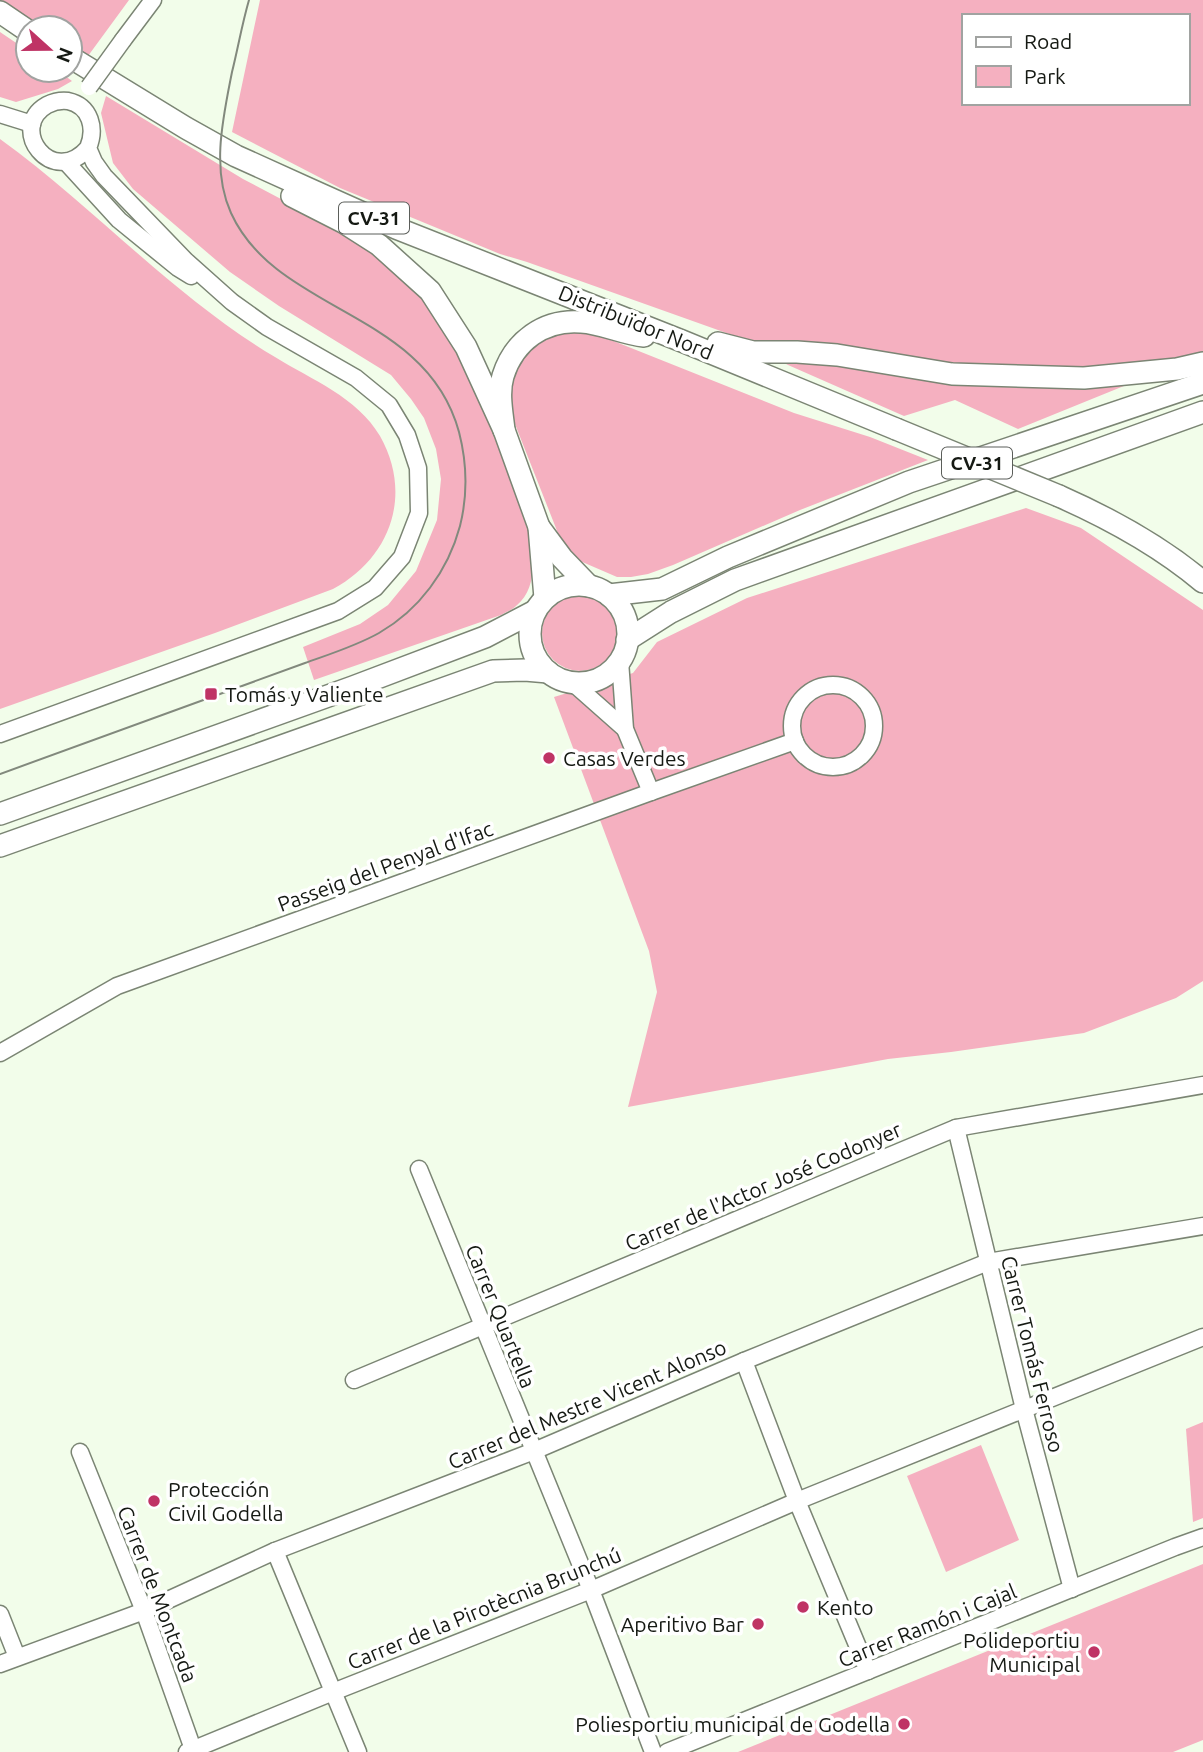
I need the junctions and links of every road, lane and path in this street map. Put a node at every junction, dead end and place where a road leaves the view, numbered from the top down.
1 (153, 0) edge
2 (84, 66) edge
3 (89, 87) junction
4 (60, 100) junction
5 (86, 112) junction
6 (0, 114) edge
7 (32, 124) junction
8 (88, 148) junction
9 (236, 156) junction
10 (66, 162) junction
11 (232, 302) junction
12 (682, 341) junction
13 (1203, 363) edge
14 (1203, 383) edge
15 (1203, 412) edge
16 (504, 430) junction
17 (539, 527) junction
18 (1203, 582) edge
19 (589, 586) junction
20 (609, 595) junction
21 (540, 605) junction
22 (627, 640) junction
23 (620, 661) junction
24 (548, 672) junction
25 (573, 683) junction
26 (625, 729) junction
27 (0, 734) edge
28 (795, 741) junction
29 (651, 792) junction
30 (0, 814) edge
31 (0, 846) edge
32 (0, 1053) edge
33 (1203, 1085) edge
34 (956, 1128) junction
35 (419, 1169) dead end
36 (1203, 1226) edge
37 (988, 1262) junction
38 (482, 1326) junction
39 (1203, 1338) edge
40 (744, 1361) junction
41 (354, 1380) dead end
42 (1024, 1409) junction
43 (534, 1451) junction
44 (80, 1452) dead end
45 (797, 1501) junction
46 (1203, 1537) edge
47 (275, 1551) junction
48 (1072, 1589) junction
49 (591, 1590) junction
50 (144, 1611) junction
51 (0, 1614) edge
52 (17, 1657) junction
53 (0, 1664) edge
54 (868, 1671) junction
55 (333, 1692) junction
56 (191, 1751) edge
57 (358, 1752) edge
58 (653, 1752) edge
59 (667, 1752) edge

1 - 3 street, bridge
2 - 9 main road, Distribuïdor Nord / CV-31
3 - 4 street
3 - 5 street
4 - 5 street
4 - 7 street
5 - 8 street
6 - 7 street
7 - 10 street
8 - 10 street
8 - 11 street
9 - 12 main road, Distribuïdor Nord / CV-31
9 - 16 main road
10 - 11 street
11 - 27 street
12 - 13 main road
12 - 16 main road
12 - 18 main road, Distribuïdor Nord / CV-31, bridge
14 - 20 main road
15 - 22 main road
16 - 17 main road
17 - 19 main road
17 - 21 main road
19 - 20 main road
19 - 21 main road
20 - 22 main road
21 - 24 main road
21 - 30 main road
22 - 23 main road
23 - 25 main road
23 - 26 street
24 - 25 main road
24 - 31 main road
25 - 26 street
26 - 29 street
28 - 28 street
28 - 29 street, Passeig del Penyal d'Ifac
29 - 32 street, Passeig del Penyal d'Ifac
33 - 34 street, Carrer de l'Actor José Codonyer
34 - 37 street, Carrer Tomás Ferroso
34 - 38 street, Carrer de l'Actor José Codonyer
35 - 38 street, Carrer Quartella
36 - 37 street, Carrer del Mestre Vicent Alonso
37 - 40 street, Carrer del Mestre Vicent Alonso
37 - 42 street, Carrer Tomás Ferroso
38 - 41 street, Carrer de l'Actor José Codonyer
38 - 43 street, Carrer Quartella
39 - 42 street, Carrer de la Pirotècnia Brunchú
40 - 43 street, Carrer del Mestre Vicent Alonso
40 - 45 street
42 - 45 street, Carrer de la Pirotècnia Brunchú
42 - 48 street, Carrer Tomás Ferroso
43 - 47 street, Carrer del Mestre Vicent Alonso
43 - 49 street, Carrer Quartella
44 - 50 street, Carrer de Montcada
45 - 49 street, Carrer de la Pirotècnia Brunchú
45 - 54 street
46 - 48 street, Carrer Ramón i Cajal
47 - 50 street, Carrer del Mestre Vicent Alonso
47 - 55 street
48 - 54 street, Carrer Ramón i Cajal
49 - 55 street, Carrer de la Pirotècnia Brunchú
49 - 58 street, Carrer Quartella
50 - 52 street, Carrer del Mestre Vicent Alonso
50 - 56 street, Carrer de Montcada
51 - 52 street
52 - 53 street, Carrer del Mestre Vicent Alonso
54 - 59 street, Carrer Ramón i Cajal
55 - 56 street, Carrer de la Pirotècnia Brunchú
55 - 57 street

